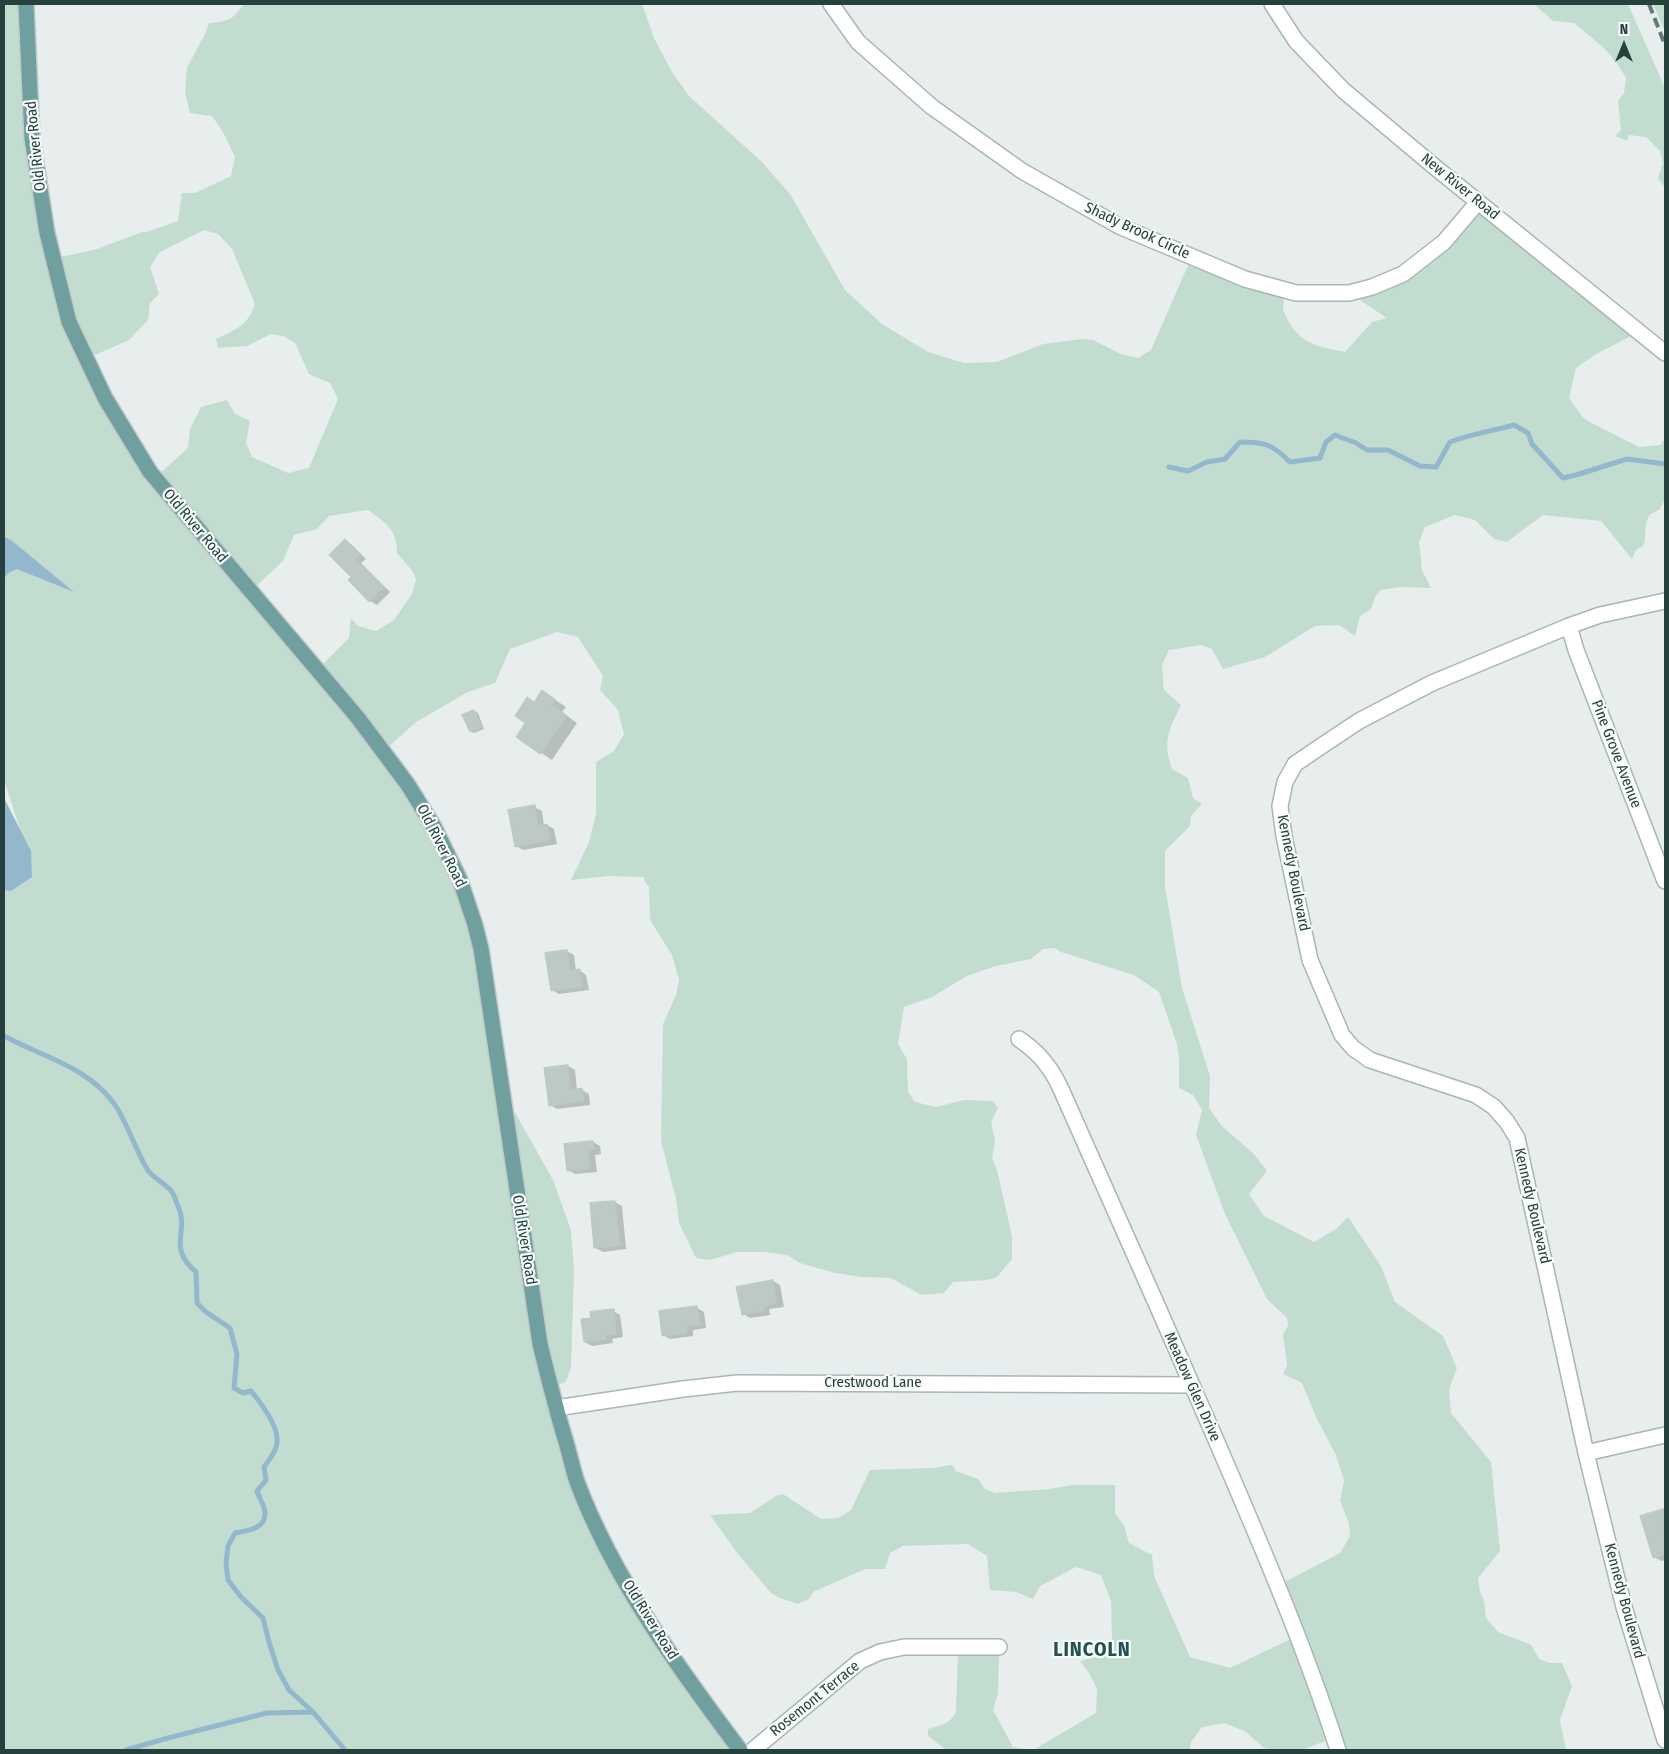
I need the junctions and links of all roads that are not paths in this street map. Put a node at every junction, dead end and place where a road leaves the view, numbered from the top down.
1 (26, 4) edge
2 (831, 4) edge
3 (1272, 4) edge
4 (1478, 202) junction
5 (1665, 354) edge
6 (1665, 602) edge
7 (1569, 626) junction
8 (1665, 881) edge
9 (1019, 1040) dead end
10 (1192, 1385) junction
11 (556, 1408) junction
12 (1665, 1435) edge
13 (1586, 1453) junction
14 (999, 1647) dead end
15 (1665, 1740) edge
16 (740, 1750) edge
17 (753, 1750) edge
18 (1338, 1750) edge

1 - 11 main road, Old River Road
2 - 4 street, Shady Brook Circle
3 - 4 street, New River Road
4 - 5 street, New River Road
6 - 7 street, Kennedy Boulevard
7 - 8 street, Pine Grove Avenue
7 - 13 street, Kennedy Boulevard
9 - 10 street, Meadow Glen Drive
10 - 11 street, Crestwood Lane
10 - 18 street, Meadow Glen Drive
11 - 16 main road, Old River Road
12 - 13 street
13 - 15 street, Kennedy Boulevard
14 - 17 street, Rosemont Terrace

